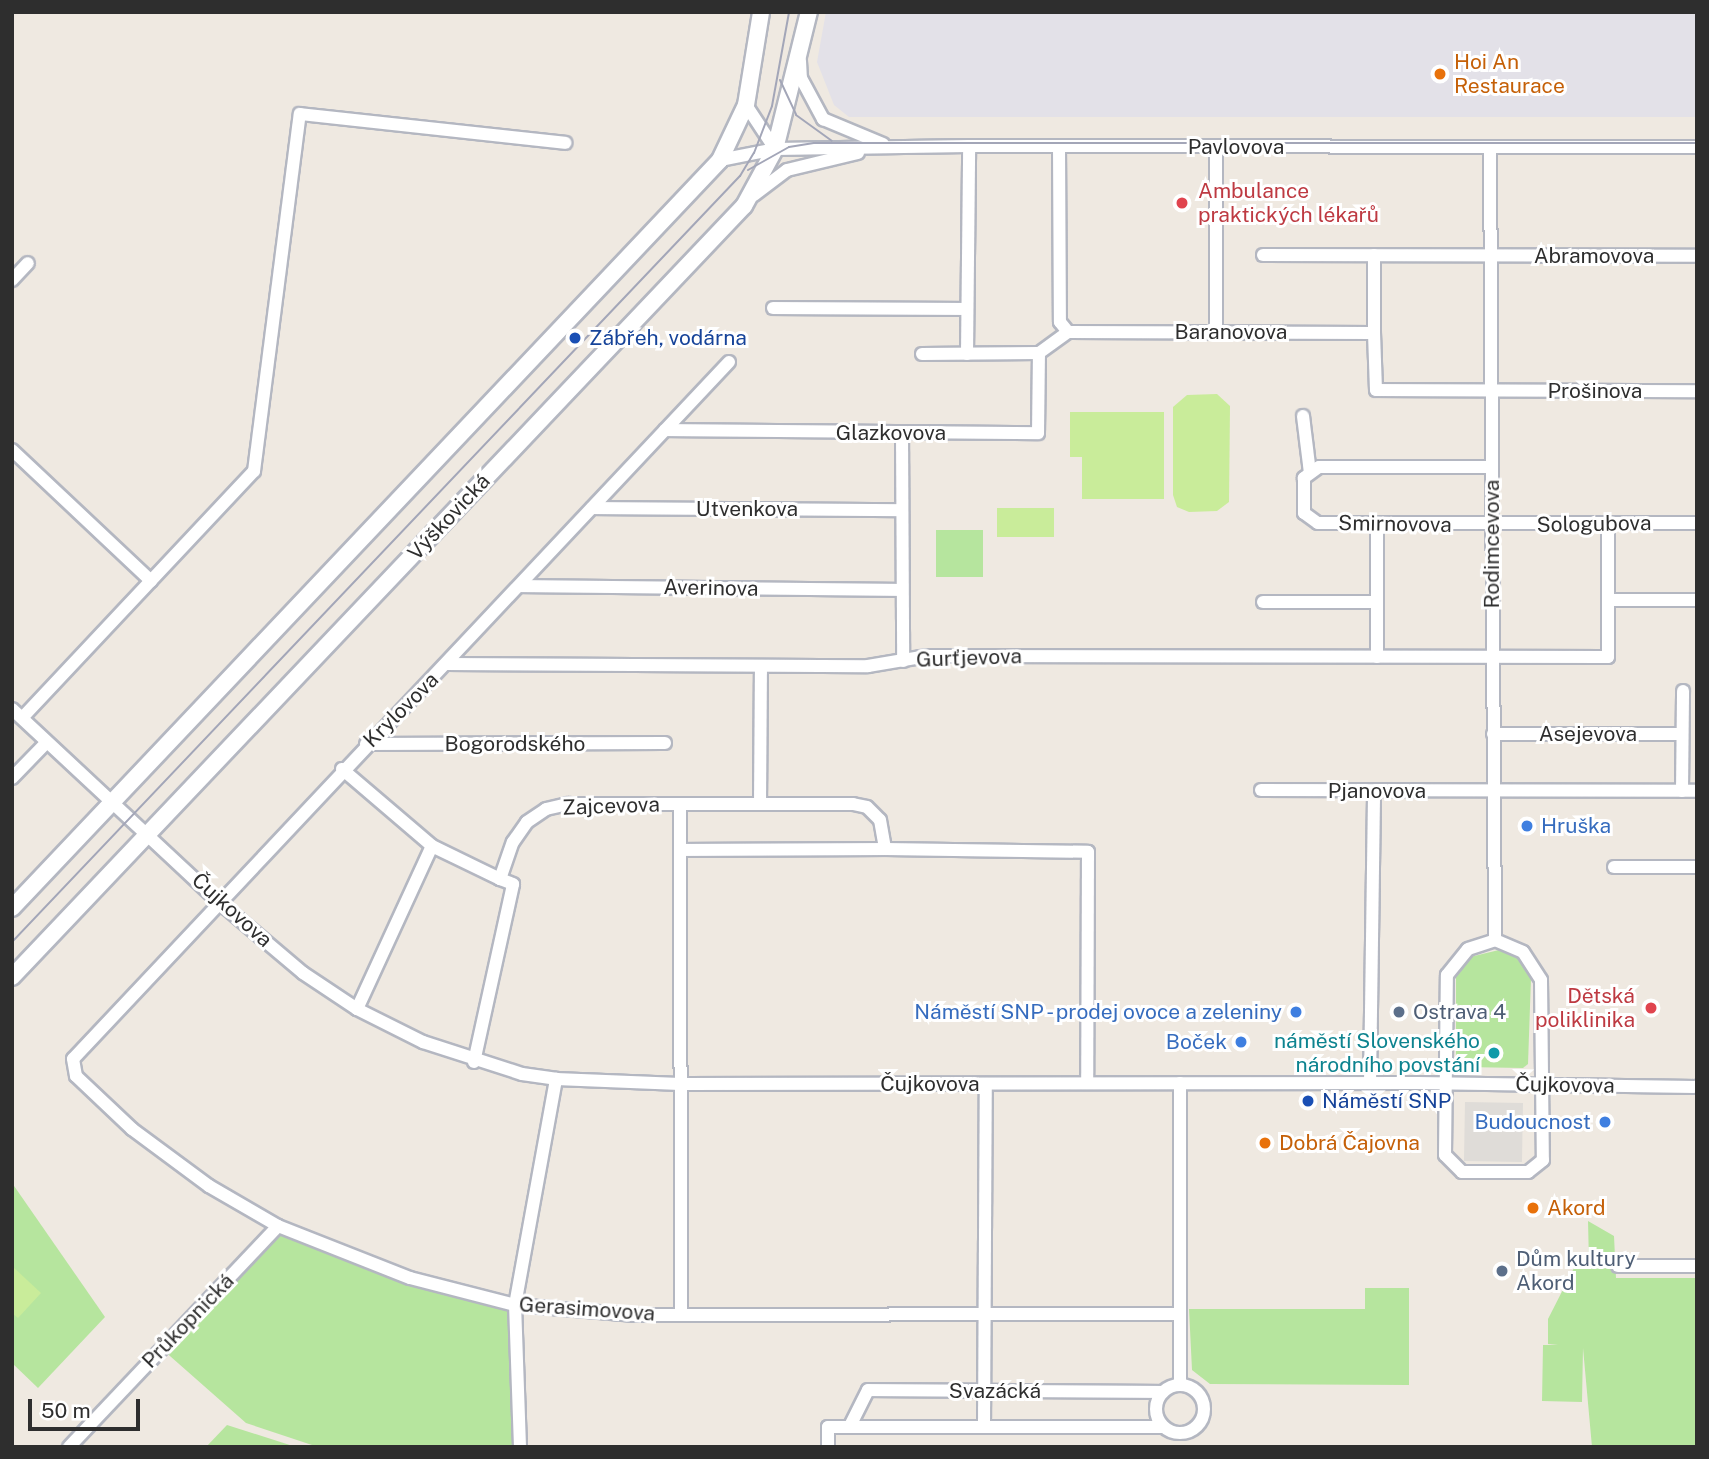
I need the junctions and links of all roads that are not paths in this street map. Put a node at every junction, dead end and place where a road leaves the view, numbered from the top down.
1 (761, 12) edge
2 (808, 12) edge
3 (800, 54) junction
4 (746, 105) junction
5 (565, 143) dead end
6 (969, 146) junction
7 (1059, 146) junction
8 (889, 147) junction
9 (1216, 147) junction
10 (1697, 147) edge
11 (775, 149) junction
12 (1490, 149) junction
13 (720, 160) junction
14 (744, 206) junction
15 (1263, 255) dead end
16 (1374, 255) junction
17 (1492, 255) junction
18 (1697, 257) edge
19 (28, 262) dead end
20 (12, 279) edge
21 (773, 308) dead end
22 (968, 309) junction
23 (1068, 332) junction
24 (1216, 332) junction
25 (1374, 332) junction
26 (1039, 353) junction
27 (922, 354) dead end
28 (967, 354) junction
29 (729, 362) dead end
30 (1492, 390) junction
31 (1697, 391) edge
32 (1303, 416) dead end
33 (665, 430) junction
34 (902, 433) junction
35 (12, 450) edge
36 (1492, 467) junction
37 (1310, 473) junction
38 (592, 508) junction
39 (902, 510) junction
40 (1697, 523) edge
41 (1377, 524) junction
42 (1608, 524) junction
43 (1491, 525) junction
44 (150, 581) junction
45 (520, 586) junction
46 (902, 590) junction
47 (1608, 600) junction
48 (1697, 600) edge
49 (1263, 602) dead end
50 (1377, 602) junction
51 (1377, 657) junction
52 (1492, 657) junction
53 (903, 661) junction
54 (446, 664) junction
55 (761, 666) junction
56 (1683, 691) dead end
57 (12, 709) edge
58 (22, 718) junction
59 (1493, 734) junction
60 (1682, 734) junction
61 (47, 742) junction
62 (665, 743) dead end
63 (366, 744) junction
64 (342, 769) junction
65 (12, 778) edge
66 (1261, 790) dead end
67 (1494, 791) junction
68 (1682, 791) junction
69 (1697, 791) edge
70 (1374, 792) junction
71 (115, 801) junction
72 (680, 804) junction
73 (760, 804) junction
74 (150, 833) junction
75 (432, 846) junction
76 (885, 849) junction
77 (680, 850) junction
78 (1614, 867) dead end
79 (1697, 867) edge
80 (500, 879) junction
81 (219, 902) junction
82 (12, 908) edge
83 (1494, 940) junction
84 (12, 977) edge
85 (357, 1009) junction
86 (73, 1059) joint
87 (474, 1062) junction
88 (556, 1080) junction
89 (1087, 1083) junction
90 (1180, 1083) junction
91 (1370, 1083) junction
92 (680, 1084) junction
93 (986, 1084) junction
94 (1445, 1084) junction
95 (1543, 1085) junction
96 (1697, 1087) edge
97 (278, 1226) junction
98 (1618, 1266) dead end
99 (1697, 1266) edge
100 (515, 1305) junction
101 (1180, 1314) junction
102 (681, 1315) junction
103 (984, 1315) junction
104 (1180, 1385) junction
105 (983, 1391) junction
106 (1163, 1392) junction
107 (850, 1426) junction
108 (984, 1426) junction
109 (1163, 1426) junction
110 (69, 1447) edge
111 (520, 1447) edge
112 (828, 1447) edge

1 - 4 street
2 - 3 street, Výškovická
3 - 8 street
3 - 11 street, Výškovická
4 - 11 street
4 - 13 street
5 - 44 street
6 - 7 street, Pavlovova
6 - 8 street, Pavlovova
6 - 22 street
7 - 9 street, Pavlovova
7 - 23 street
8 - 11 street, Pavlovova
8 - 14 street
9 - 12 street, Pavlovova
9 - 24 street
10 - 12 street, Pavlovova
11 - 13 street, Pavlovova
11 - 14 street, Výškovická
12 - 17 street, Rodimcevova
13 - 71 street
14 - 74 street, Výškovická
15 - 16 street
16 - 17 street
16 - 25 street
17 - 18 street, Abramovova
17 - 30 street, Rodimcevova
19 - 20 street
21 - 22 street
22 - 28 street
23 - 24 street, Baranovova
23 - 26 street
24 - 25 street, Baranovova
25 - 30 street
26 - 28 street
26 - 34 street, Glazkovova
27 - 28 street
29 - 33 street, Krylovova
30 - 31 street, Prošinova
30 - 36 street, Rodimcevova
32 - 37 street, Smirnovova
33 - 34 street, Glazkovova
33 - 38 street, Krylovova
34 - 39 street
35 - 44 street
36 - 37 street
36 - 43 street, Rodimcevova
37 - 41 street, Smirnovova
38 - 39 street, Utvenkova
38 - 45 street, Krylovova
39 - 46 street
40 - 42 street, Sologubova
41 - 43 street, Smirnovova
41 - 50 street
42 - 43 street, Sologubova
42 - 47 street
43 - 52 street, Rodimcevova
44 - 58 street
45 - 46 street, Averinova
45 - 54 street, Krylovova
46 - 53 street
47 - 48 street
47 - 52 street, Gurťjevova
49 - 50 street
50 - 51 street
51 - 52 street, Gurťjevova
51 - 53 street, Gurťjevova
52 - 59 street, Rodimcevova
53 - 55 street, Gurťjevova
54 - 55 street, Gurťjevova
54 - 63 street, Krylovova
55 - 73 street
56 - 60 street
57 - 58 street, Čujkovova
58 - 61 street, Čujkovova
59 - 60 street, Asejevova
59 - 67 street, Rodimcevova
60 - 68 street
61 - 65 street
61 - 71 street, Čujkovova
62 - 63 street, Bogorodského
63 - 64 street, Krylovova
64 - 75 street
64 - 81 street, Krylovova
66 - 70 street, Pjanovova
67 - 68 street
67 - 70 street, Pjanovova
67 - 83 street, Rodimcevova
68 - 69 street
70 - 91 street
71 - 74 street, Čujkovova
71 - 82 street
72 - 73 street, Zajcevova
72 - 77 street
72 - 80 street, Zajcevova
73 - 76 street, Zajcevova
74 - 81 street, Čujkovova
74 - 84 street, Výškovická
75 - 80 street
75 - 85 street
76 - 77 street
76 - 89 street
77 - 92 street
78 - 79 street
80 - 87 street
81 - 85 street, Čujkovova
81 - 86 street, Krylovova
83 - 94 street
83 - 95 street
85 - 87 street, Čujkovova
86 - 97 street, Gerasimovova
87 - 88 street, Čujkovova
88 - 92 street, Čujkovova
88 - 100 street
89 - 90 street, Čujkovova
89 - 93 street, Čujkovova
90 - 91 street, Čujkovova
90 - 101 street
91 - 94 street, Čujkovova
92 - 93 street, Čujkovova
92 - 102 street
93 - 103 street
94 - 95 street, Čujkovova
94 - 95 street
95 - 96 street, Čujkovova
97 - 100 street, Gerasimovova
97 - 110 street, Průkopnická
98 - 99 street
100 - 102 street, Gerasimovova
100 - 111 street
101 - 103 street, Gerasimovova
101 - 104 street
102 - 103 street, Gerasimovova
103 - 105 street
104 - 106 street
104 - 109 street
105 - 106 street, Svazácká
105 - 107 street, Svazácká
105 - 108 street
106 - 109 street
107 - 108 street, Svazácká
107 - 112 street, Svazácká
108 - 109 street, Svazácká

